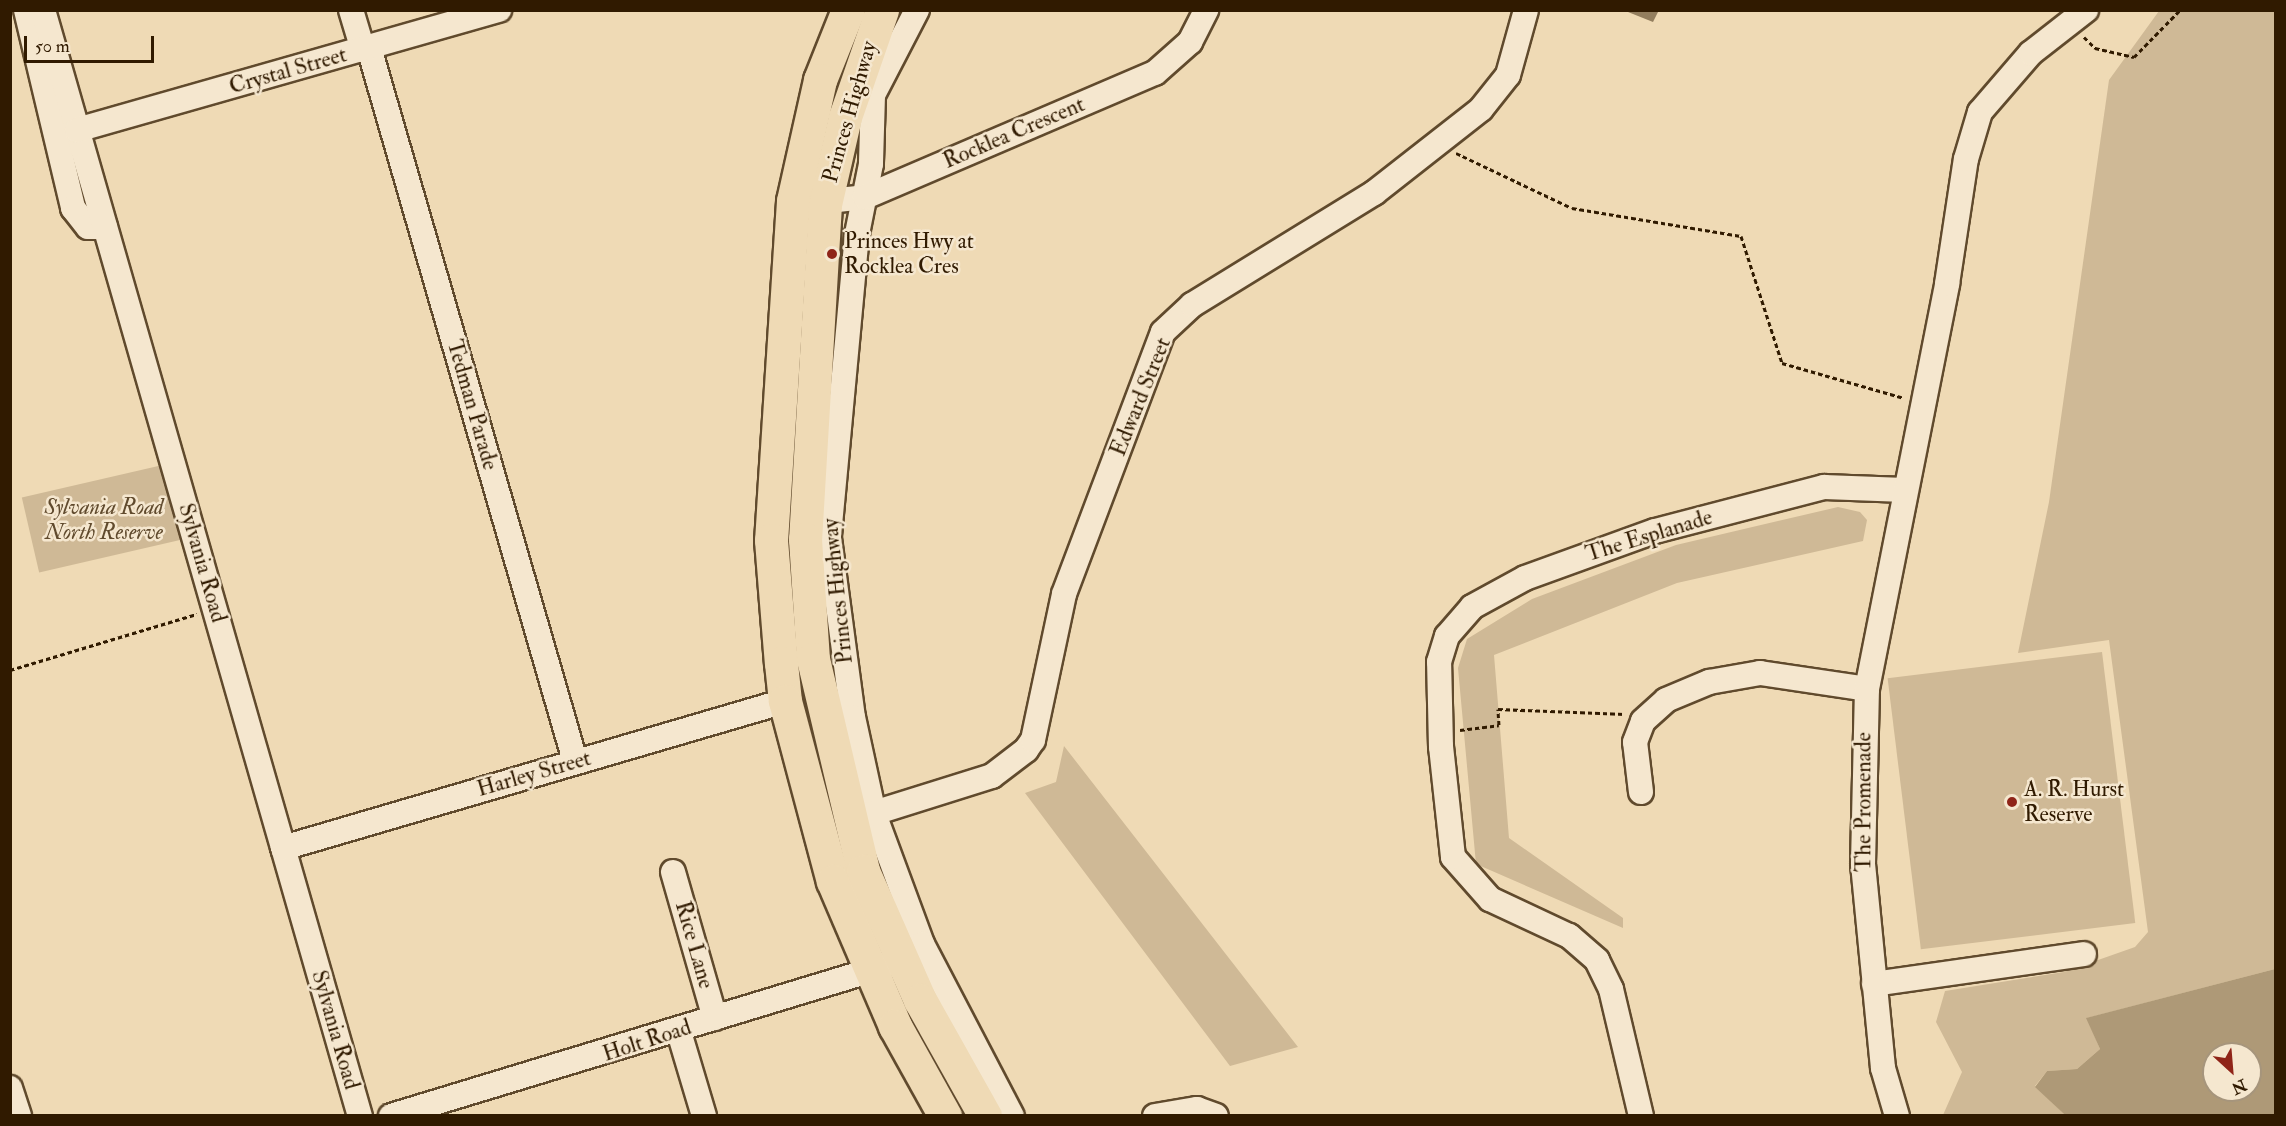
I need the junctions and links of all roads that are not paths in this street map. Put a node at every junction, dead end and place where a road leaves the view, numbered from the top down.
1 (26, 10) edge
2 (43, 10) edge
3 (351, 10) edge
4 (499, 10) edge
5 (848, 10) edge
6 (882, 10) edge
7 (917, 10) edge
8 (1206, 10) edge
9 (1526, 10) edge
10 (2078, 17) edge
11 (366, 49) junction
12 (77, 130) junction
13 (865, 197) junction
14 (793, 201) junction
15 (825, 204) junction
16 (105, 227) junction
17 (1905, 490) junction
18 (1867, 689) junction
19 (785, 701) junction
20 (575, 761) junction
21 (1641, 792) dead end
22 (861, 817) junction
23 (283, 848) junction
24 (673, 872) dead end
25 (2084, 954) dead end
26 (901, 961) junction
27 (869, 972) junction
28 (1874, 984) junction
29 (715, 1017) junction
30 (679, 1032) junction
31 (10, 1088) edge
32 (431, 1110) edge
33 (19, 1116) edge
34 (360, 1116) edge
35 (391, 1116) edge
36 (704, 1116) edge
37 (945, 1116) edge
38 (985, 1116) edge
39 (1012, 1116) edge
40 (1155, 1116) edge
41 (1216, 1116) edge
42 (1641, 1116) edge
43 (1897, 1116) edge

1 - 16 street
2 - 12 street, Sylvania Road
3 - 11 street, Tedman Parade
4 - 11 street, Crystal Street
5 - 14 highway, Princes Highway
6 - 15 highway, Princes Highway
7 - 13 street, Princes Highway
8 - 13 street, Rocklea Crescent
9 - 22 street, Edward Street
10 - 17 street
11 - 12 street, Crystal Street
11 - 20 street, Tedman Parade
12 - 16 street, Sylvania Road
13 - 15 street, Rocklea Crescent
13 - 22 street, Princes Highway
14 - 15 street, Rocklea Crescent
14 - 19 highway, Princes Highway
15 - 22 highway, Princes Highway
16 - 23 street, Sylvania Road
17 - 18 street, The Promenade
17 - 42 street, The Esplanade
18 - 21 street
18 - 28 street, The Promenade
19 - 20 street, Harley Street
19 - 27 highway, Princes Highway
20 - 23 street, Harley Street
22 - 26 highway, Princes Highway
22 - 39 street, Princes Highway
23 - 34 street, Sylvania Road
24 - 29 street, Rice Lane
25 - 28 street
26 - 27 street, Holt Road
26 - 38 highway, Princes Highway
27 - 29 street, Holt Road
27 - 37 highway, Princes Highway
28 - 43 street, The Promenade
29 - 30 street, Holt Road
30 - 32 street, Holt Road
30 - 36 street
31 - 33 street
32 - 35 street, Holt Road
40 - 41 street

